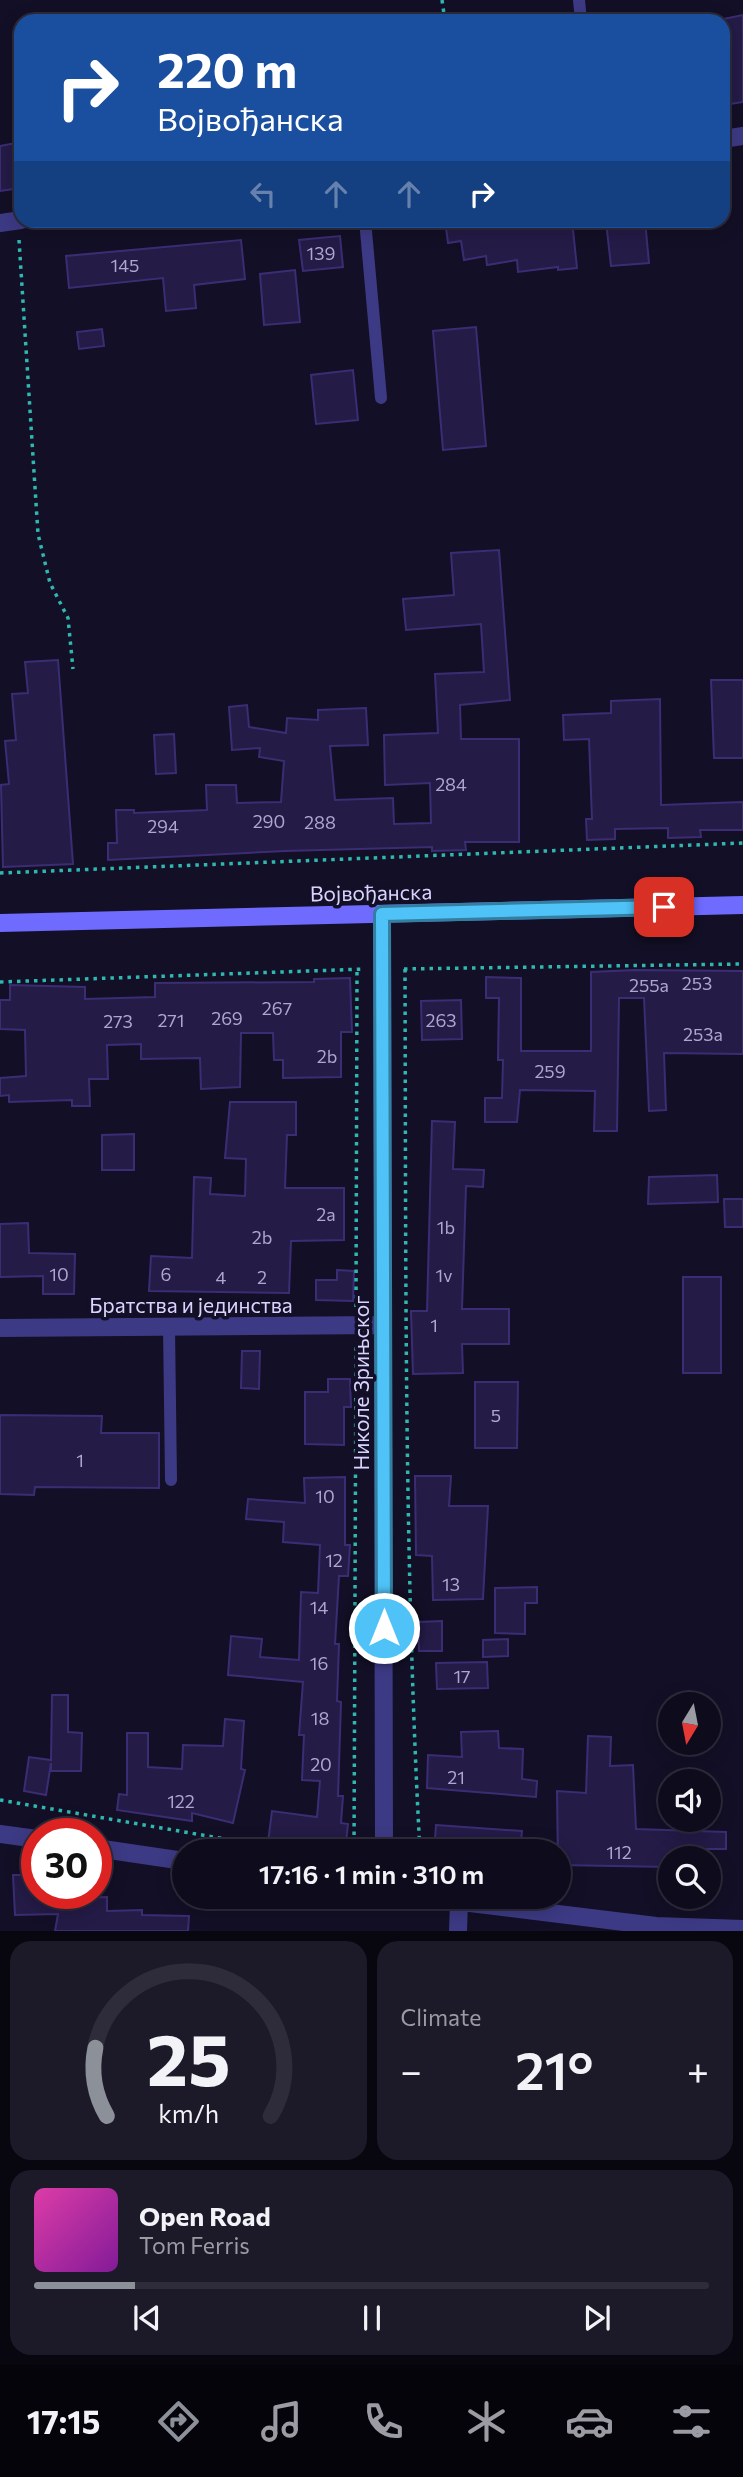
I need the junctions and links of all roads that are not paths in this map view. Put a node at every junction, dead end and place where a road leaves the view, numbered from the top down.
1 (366, 228) edge
2 (381, 398) dead end
3 (743, 905) edge
4 (382, 914) junction
5 (0, 923) edge
6 (383, 1325) junction
7 (169, 1327) junction
8 (0, 1328) edge
9 (171, 1480) dead end
10 (0, 1834) edge
11 (21, 1837) edge
12 (384, 1839) edge
13 (112, 1850) edge
14 (172, 1859) edge
15 (459, 1909) edge
16 (516, 1909) edge
17 (743, 1929) edge
18 (458, 1931) edge

1 - 2 lane
3 - 4 main road, Војвођанска
4 - 5 main road, Војвођанска
4 - 6 street, Николе Зрињског
6 - 7 street, Братства и јединства
6 - 12 street, Николе Зрињског
7 - 8 street, Братства и јединства
7 - 9 lane
10 - 11 street
13 - 14 street
15 - 18 street
16 - 17 street

